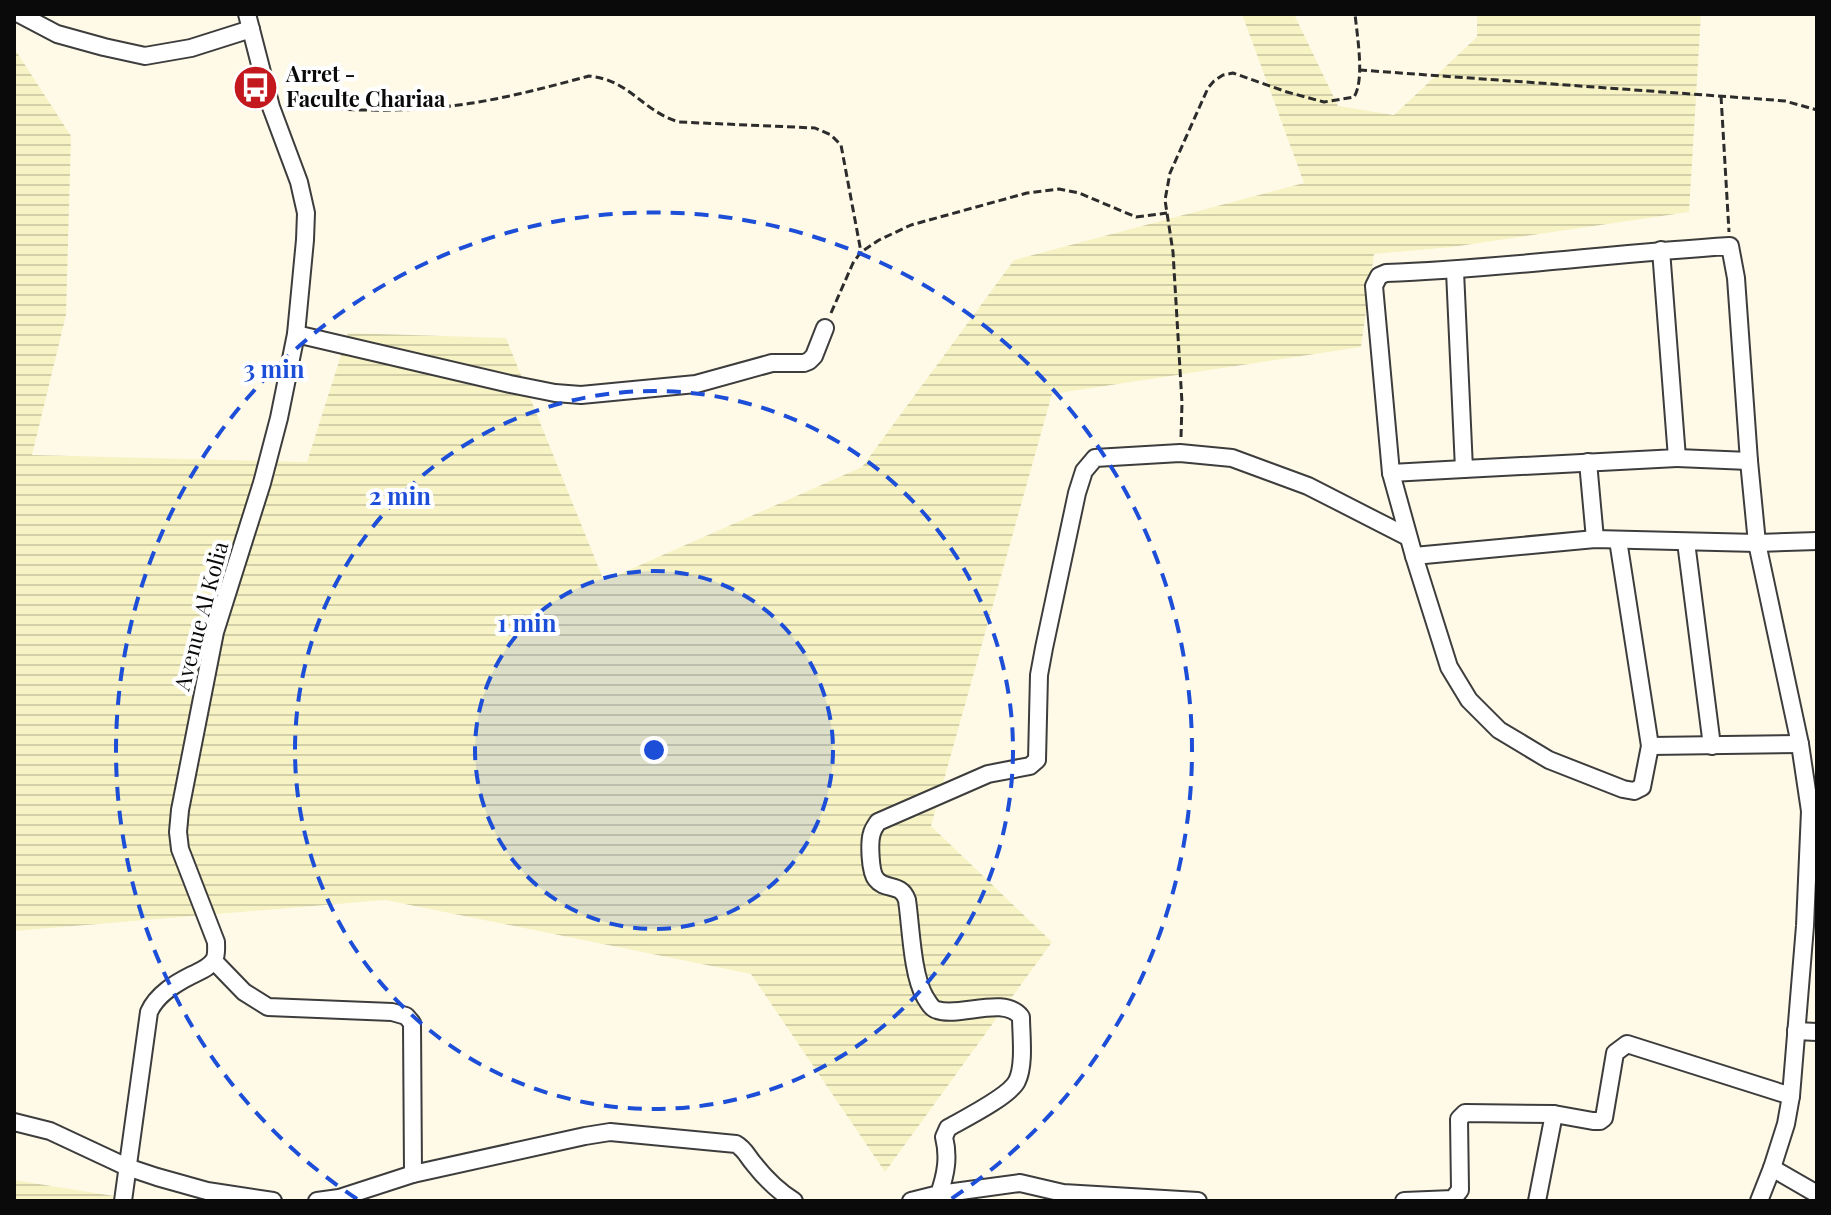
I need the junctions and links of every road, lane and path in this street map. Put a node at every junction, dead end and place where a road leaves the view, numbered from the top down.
1 (19, 14) edge
2 (1355, 14) edge
3 (249, 22) edge
4 (1359, 70) junction
5 (1721, 96) junction
6 (271, 107) junction
7 (1817, 110) edge
8 (1167, 213) junction
9 (1730, 246) junction
10 (1661, 250) junction
11 (861, 252) junction
12 (1455, 271) junction
13 (825, 328) joint
14 (296, 334) junction
15 (1180, 453) junction
16 (1677, 458) junction
17 (1749, 461) junction
18 (1588, 462) junction
19 (1464, 469) junction
20 (1391, 473) junction
21 (1408, 537) junction
22 (1595, 539) junction
23 (1618, 540) junction
24 (1817, 541) edge
25 (1686, 542) junction
26 (1757, 543) junction
27 (1414, 556) junction
28 (1800, 744) junction
29 (1650, 746) junction
30 (1712, 746) junction
31 (1811, 926) edge
32 (214, 961) junction
33 (1796, 1031) junction
34 (1817, 1032) edge
35 (1791, 1096) junction
36 (1554, 1114) junction
37 (14, 1122) edge
38 (127, 1167) junction
39 (1772, 1168) junction
40 (413, 1174) junction
41 (1817, 1194) edge
42 (936, 1197) edge
43 (123, 1201) edge
44 (273, 1201) edge
45 (317, 1201) edge
46 (794, 1201) edge
47 (911, 1201) edge
48 (1198, 1201) edge
49 (1404, 1201) edge
50 (1537, 1201) edge
51 (1759, 1201) edge

1 - 3 street
2 - 4 path
3 - 6 street, Avenue Al Kolia
4 - 5 path
4 - 8 path
5 - 7 path
5 - 9 path
6 - 11 path
6 - 14 street, Avenue Al Kolia
8 - 11 path
8 - 15 path
9 - 10 street
9 - 17 street
10 - 12 street
10 - 16 street
11 - 13 path
12 - 19 street
12 - 20 street
13 - 14 street
14 - 32 street, Avenue Al Kolia
15 - 21 street
15 - 42 street
16 - 17 street
16 - 18 street
17 - 26 street
18 - 19 street
18 - 22 street
19 - 20 street
20 - 21 street
21 - 27 street
22 - 23 street
22 - 27 street
23 - 25 street
23 - 29 street
24 - 26 street
25 - 26 street
25 - 30 street
26 - 28 street
27 - 29 street
28 - 30 street
28 - 31 street
29 - 30 street
31 - 33 street
32 - 38 street
32 - 40 street
33 - 34 street
33 - 35 street
35 - 36 street
35 - 39 street
36 - 49 street
36 - 50 street
37 - 38 street
38 - 43 street
38 - 44 street
39 - 41 street
39 - 51 street
40 - 45 street
40 - 46 street
42 - 47 street
42 - 48 street

